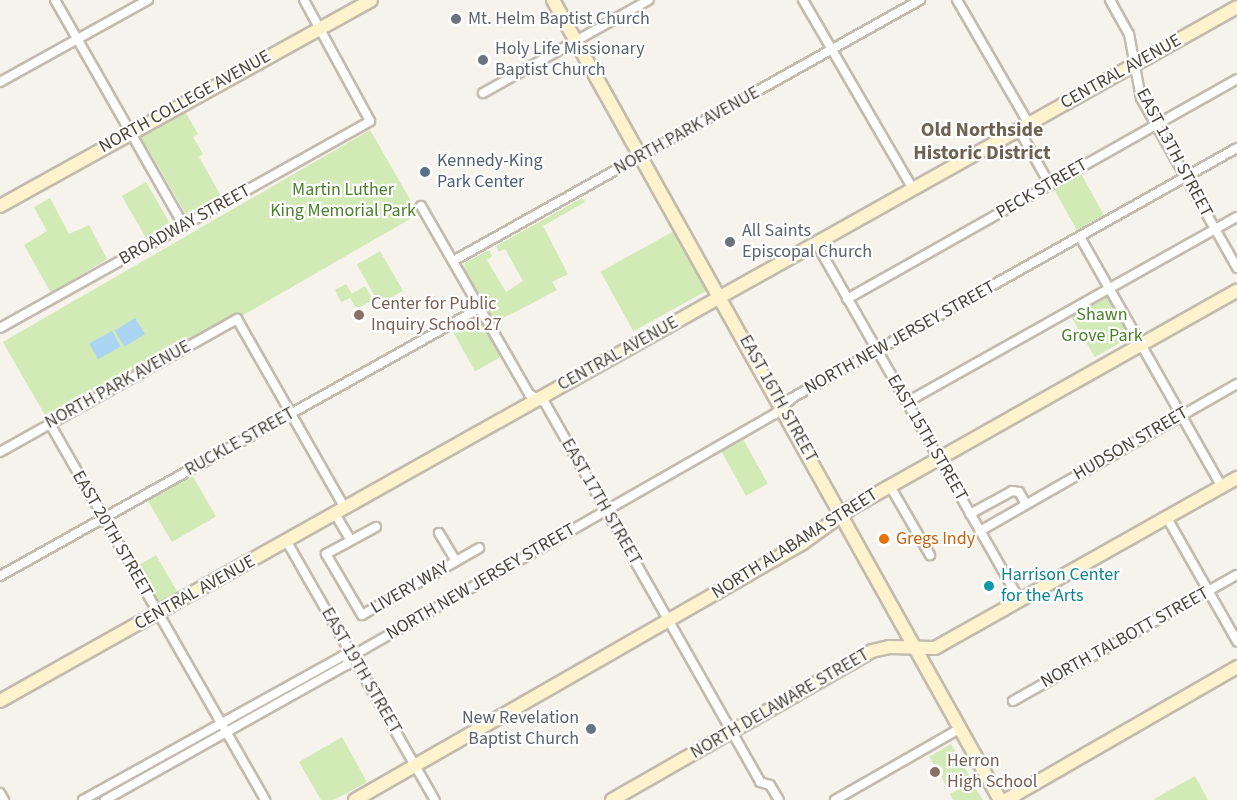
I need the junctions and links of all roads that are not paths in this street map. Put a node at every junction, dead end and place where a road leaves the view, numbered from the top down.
1 (55, 0) edge
2 (148, 0) edge
3 (304, 0) edge
4 (371, 0) edge
5 (553, 0) edge
6 (649, 0) edge
7 (803, 0) edge
8 (920, 0) edge
9 (957, 0) edge
10 (1110, 0) edge
11 (1237, 7) edge
12 (320, 27) junction
13 (77, 39) junction
14 (577, 41) junction
15 (832, 50) junction
16 (1134, 65) junction
17 (1237, 79) edge
18 (0, 82) edge
19 (483, 93) dead end
20 (1156, 125) junction
21 (1024, 127) junction
22 (131, 132) junction
23 (1237, 148) edge
24 (642, 156) junction
25 (1186, 177) junction
26 (1050, 185) junction
27 (913, 189) junction
28 (0, 206) edge
29 (421, 206) dead end
30 (1237, 217) edge
31 (184, 226) junction
32 (1215, 229) junction
33 (1080, 237) junction
34 (816, 243) junction
35 (453, 261) junction
36 (1237, 268) edge
37 (1109, 289) junction
38 (1237, 291) edge
39 (722, 296) junction
40 (847, 298) junction
41 (480, 308) junction
42 (0, 328) edge
43 (1141, 345) junction
44 (877, 350) junction
45 (1237, 384) edge
46 (538, 399) junction
47 (907, 402) junction
48 (781, 407) junction
49 (292, 414) junction
50 (1181, 415) junction
51 (50, 424) junction
52 (0, 452) edge
53 (939, 458) junction
54 (1237, 478) edge
55 (890, 486) junction
56 (1222, 487) junction
57 (1026, 504) junction
58 (606, 510) junction
59 (340, 511) junction
60 (842, 514) junction
61 (970, 514) junction
62 (103, 518) junction
63 (1167, 518) junction
64 (376, 527) dead end
65 (980, 531) junction
66 (439, 533) dead end
67 (350, 539) junction
68 (287, 542) junction
69 (479, 548) dead end
70 (930, 555) dead end
71 (456, 561) junction
72 (1237, 575) edge
73 (0, 576) edge
74 (1209, 591) junction
75 (1020, 600) junction
76 (158, 614) junction
77 (669, 621) junction
78 (1237, 640) edge
79 (916, 650) junction
80 (350, 657) junction
81 (1237, 667) edge
82 (0, 701) edge
83 (1013, 701) dead end
84 (221, 724) junction
85 (959, 729) junction
86 (732, 731) junction
87 (226, 732) junction
88 (416, 766) junction
89 (0, 793) edge
90 (4, 800) edge
91 (83, 800) edge
92 (105, 800) edge
93 (265, 800) edge
94 (354, 800) edge
95 (435, 800) edge
96 (612, 800) edge
97 (778, 800) edge
98 (835, 800) edge
99 (1000, 800) edge
100 (1006, 800) edge

1 - 13 street
2 - 13 street
3 - 12 street
4 - 12 main road, NORTH COLLEGE AVENUE
5 - 14 main road, EAST 16TH STREET
6 - 14 street
7 - 15 street
8 - 15 street, NORTH PARK AVENUE
9 - 21 street
10 - 16 street, EAST 13TH STREET
11 - 16 main road, CENTRAL AVENUE
12 - 22 main road, NORTH COLLEGE AVENUE
12 - 31 street, BROADWAY STREET
13 - 18 street
13 - 22 street
14 - 19 street
14 - 24 main road, EAST 16TH STREET
15 - 24 street, NORTH PARK AVENUE
15 - 27 street
16 - 20 street, EAST 13TH STREET
16 - 21 main road, CENTRAL AVENUE
17 - 20 street, PECK STREET
20 - 25 street, EAST 13TH STREET
20 - 26 street, PECK STREET
21 - 26 street
21 - 27 main road, CENTRAL AVENUE
22 - 28 main road, NORTH COLLEGE AVENUE
22 - 31 street
23 - 25 street, NORTH NEW JERSEY STREET
24 - 35 street, NORTH PARK AVENUE
24 - 39 main road, EAST 16TH STREET
25 - 32 street, EAST 13TH STREET
25 - 33 street, NORTH NEW JERSEY STREET
26 - 40 street, PECK STREET
27 - 34 main road, CENTRAL AVENUE
29 - 35 street, EAST 17TH STREET
30 - 32 street
31 - 42 street, BROADWAY STREET
32 - 36 street, EAST 13TH STREET
32 - 37 street
33 - 37 street
33 - 44 street, NORTH NEW JERSEY STREET
34 - 39 main road, CENTRAL AVENUE
34 - 40 street, EAST 15TH STREET
35 - 41 street, EAST 17TH STREET
37 - 43 street
37 - 47 street
38 - 43 main road, NORTH ALABAMA STREET
39 - 46 main road, CENTRAL AVENUE
39 - 48 main road, EAST 16TH STREET
40 - 44 street, EAST 15TH STREET
41 - 46 street, EAST 17TH STREET
41 - 49 street, RUCKLE STREET
43 - 50 street
43 - 53 main road, NORTH ALABAMA STREET
44 - 47 street, EAST 15TH STREET
44 - 48 street, NORTH NEW JERSEY STREET
45 - 50 street, HUDSON STREET
46 - 58 street, EAST 17TH STREET
46 - 59 main road, CENTRAL AVENUE
47 - 53 street, EAST 15TH STREET
48 - 58 street, NORTH NEW JERSEY STREET
48 - 60 main road, EAST 16TH STREET
49 - 51 street, NORTH PARK AVENUE
49 - 59 street
49 - 62 street, RUCKLE STREET
50 - 56 street
50 - 57 street, HUDSON STREET
51 - 52 street, NORTH PARK AVENUE
51 - 62 street, EAST 20TH STREET
53 - 55 main road, NORTH ALABAMA STREET
53 - 61 street, EAST 15TH STREET
54 - 56 main road, NORTH DELAWARE STREET
55 - 60 main road, NORTH ALABAMA STREET
55 - 70 street
56 - 63 main road, NORTH DELAWARE STREET
57 - 61 street
57 - 65 street, HUDSON STREET
58 - 77 street, EAST 17TH STREET
58 - 80 street, NORTH NEW JERSEY STREET
59 - 67 street
59 - 68 main road, CENTRAL AVENUE
60 - 77 main road, NORTH ALABAMA STREET
60 - 79 main road, EAST 16TH STREET
61 - 65 street, EAST 15TH STREET
62 - 73 street, RUCKLE STREET
62 - 76 street, EAST 20TH STREET
63 - 74 street
63 - 75 main road, NORTH DELAWARE STREET
64 - 67 street
65 - 75 street, EAST 15TH STREET
66 - 71 street, LIVERY WAY
67 - 71 street, LIVERY WAY
68 - 76 main road, CENTRAL AVENUE
68 - 80 street, EAST 19TH STREET
69 - 71 street, LIVERY WAY
72 - 74 street, NORTH TALBOTT STREET
74 - 78 street
74 - 83 street, NORTH TALBOTT STREET
75 - 79 main road, NORTH DELAWARE STREET
76 - 82 main road, CENTRAL AVENUE
76 - 84 street, EAST 20TH STREET
77 - 86 street, EAST 17TH STREET
77 - 88 main road, NORTH ALABAMA STREET
79 - 85 main road, EAST 16TH STREET
79 - 86 main road, NORTH DELAWARE STREET
80 - 84 street, NORTH NEW JERSEY STREET
80 - 87 street, NORTH NEW JERSEY STREET
80 - 88 street, EAST 19TH STREET
81 - 100 main road
84 - 87 street, EAST 20TH STREET
84 - 91 street, NORTH NEW JERSEY STREET
85 - 98 street
85 - 99 main road, EAST 16TH STREET
86 - 96 main road, NORTH DELAWARE STREET
86 - 97 street, EAST 17TH STREET
87 - 92 street, NORTH NEW JERSEY STREET
87 - 93 street, EAST 20TH STREET
88 - 94 main road, NORTH ALABAMA STREET
88 - 95 street, EAST 19TH STREET
89 - 90 street

